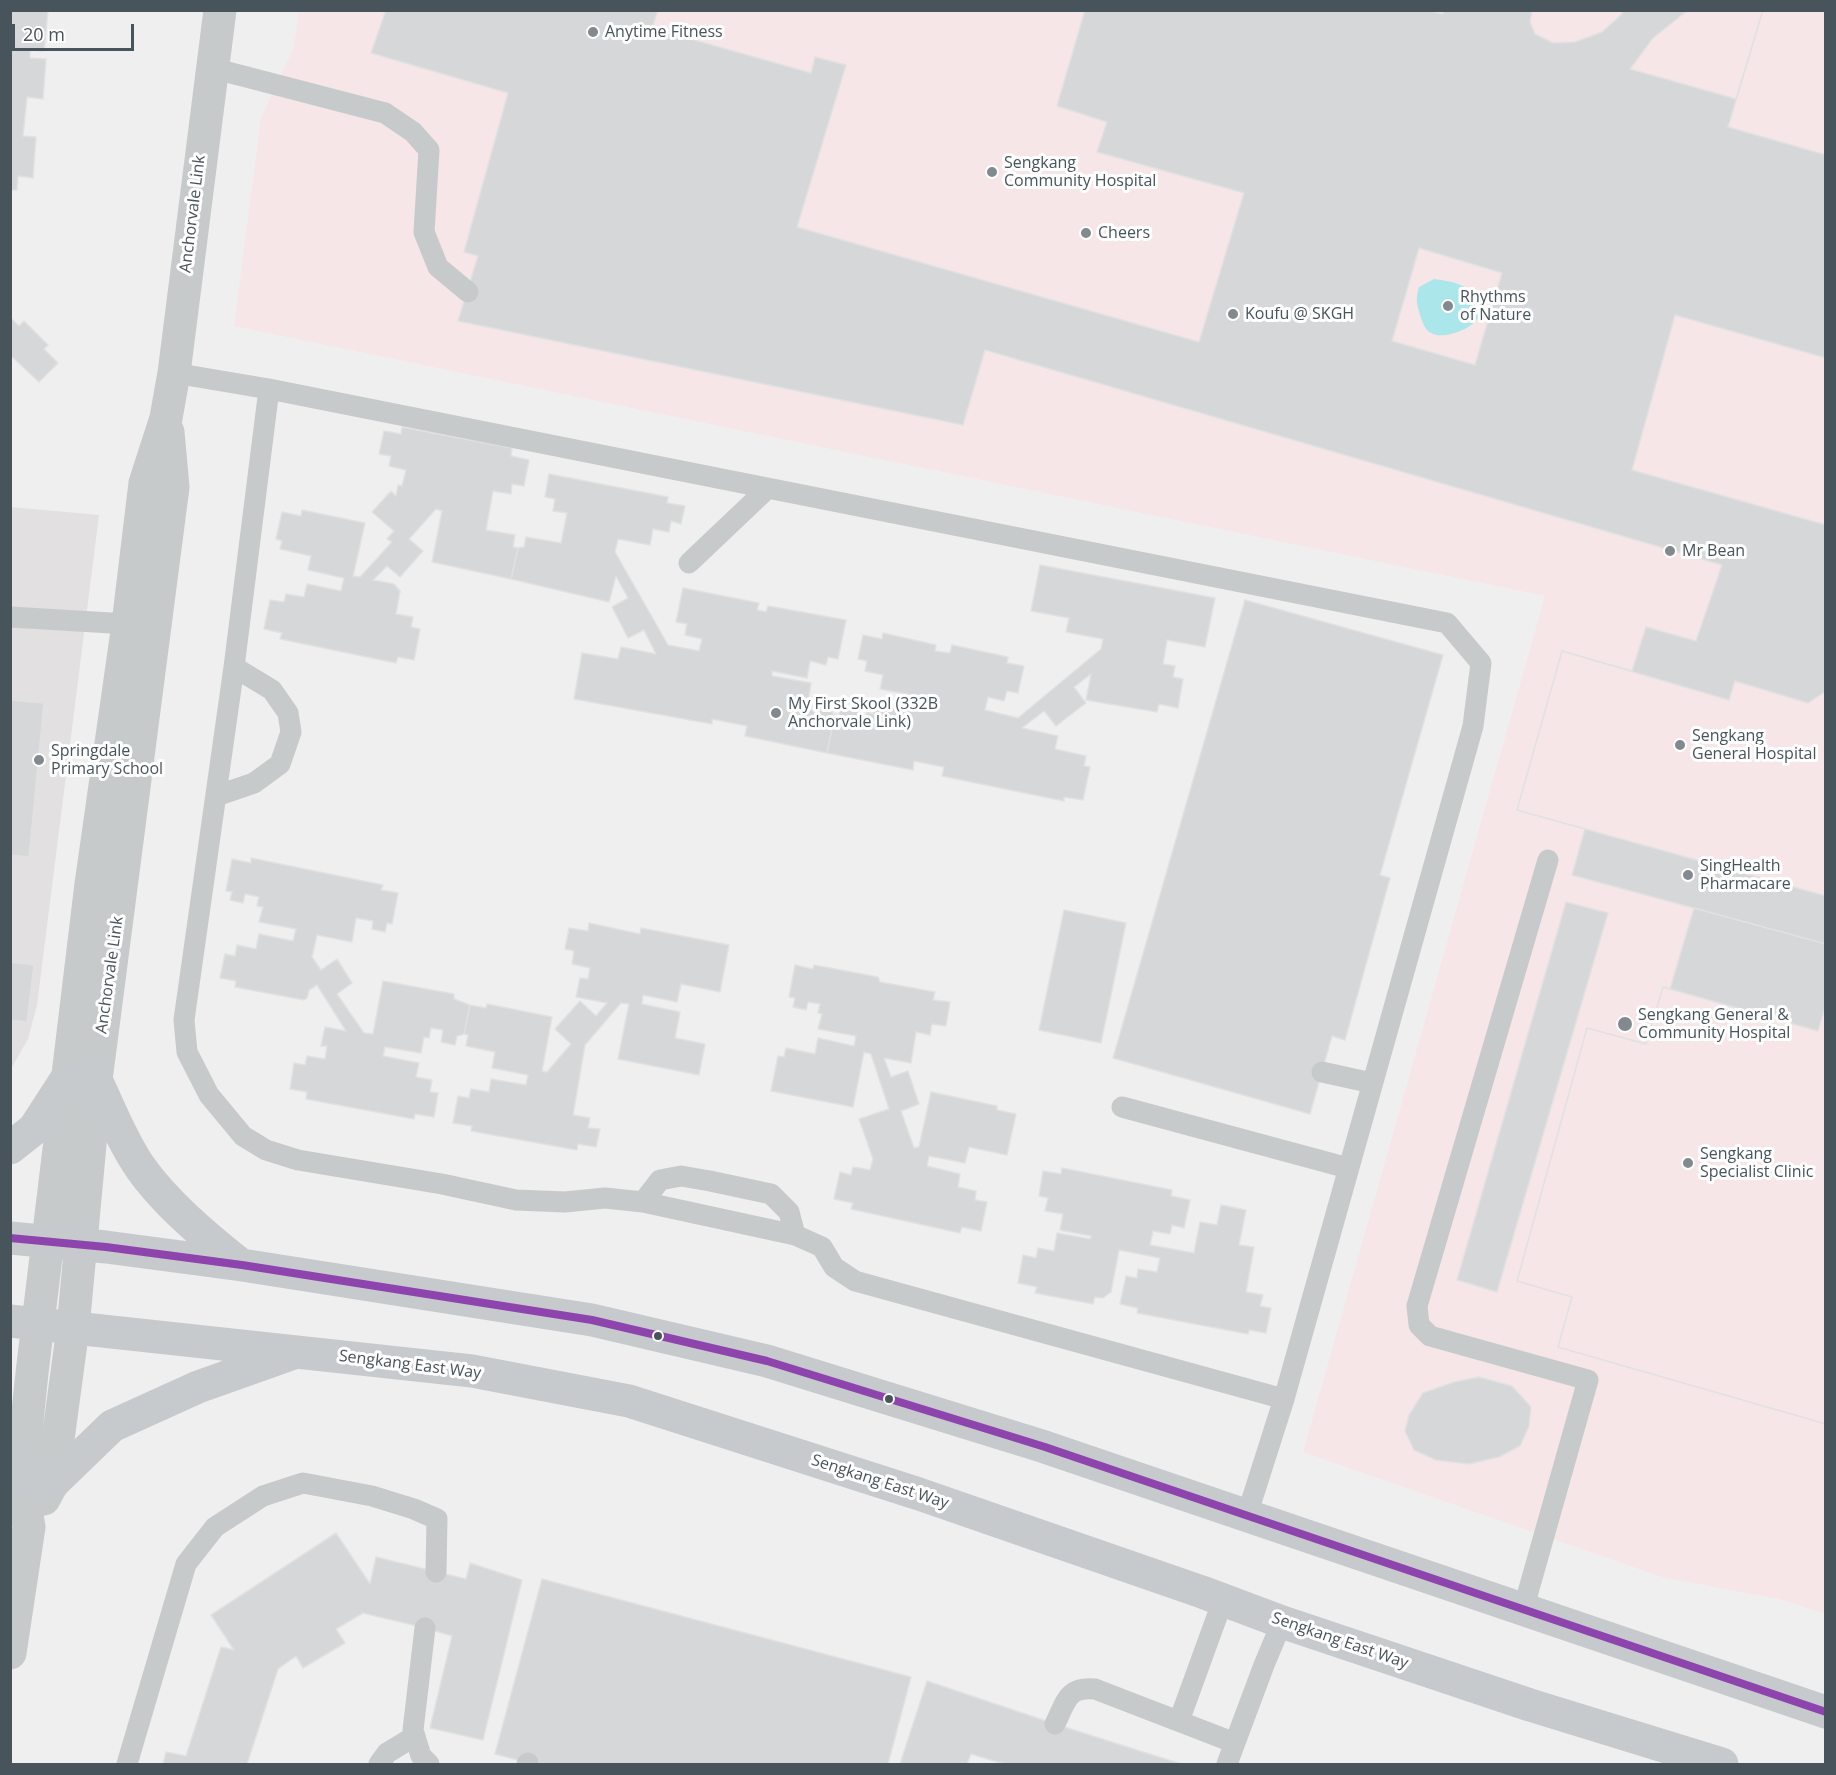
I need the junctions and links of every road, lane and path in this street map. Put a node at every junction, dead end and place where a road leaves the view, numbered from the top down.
1 (220, 10) edge
2 (212, 68) junction
3 (468, 292) dead end
4 (174, 373) junction
5 (269, 389) junction
6 (166, 418) junction
7 (768, 488) junction
8 (689, 563) dead end
9 (10, 617) edge
10 (128, 624) junction
11 (234, 667) junction
12 (216, 796) junction
13 (1548, 860) dead end
14 (1322, 1072) dead end
15 (81, 1079) junction
16 (1372, 1083) junction
17 (1122, 1107) dead end
18 (10, 1148) edge
19 (1348, 1168) junction
20 (643, 1203) junction
21 (795, 1235) junction
22 (10, 1238) edge
23 (48, 1242) junction
24 (81, 1245) junction
25 (242, 1265) junction
26 (24, 1323) edge
27 (73, 1328) junction
28 (298, 1351) junction
29 (1284, 1399) junction
30 (28, 1474) edge
31 (1247, 1515) junction
32 (436, 1572) dead end
33 (1223, 1600) junction
34 (1523, 1610) junction
35 (1282, 1622) junction
36 (425, 1628) dead end
37 (10, 1653) edge
38 (1826, 1712) edge
39 (1179, 1721) junction
40 (1055, 1724) dead end
41 (415, 1736) junction
42 (1235, 1743) junction
43 (127, 1764) edge
44 (380, 1764) edge
45 (429, 1764) edge
46 (1227, 1764) edge
47 (1722, 1764) edge

1 - 2 street, Anchorvale Link
2 - 3 lane
2 - 4 street, Anchorvale Link
4 - 5 lane
4 - 6 street, Anchorvale Link
5 - 7 lane
5 - 11 lane
6 - 10 street, Anchorvale Link
6 - 15 street, Anchorvale Link
7 - 8 lane
7 - 16 lane
9 - 10 lane
10 - 15 street, Anchorvale Link
11 - 12 lane
11 - 12 lane
12 - 20 lane
13 - 34 lane
14 - 16 lane
15 - 18 main road
15 - 23 street, Anchorvale Link
15 - 24 street, Anchorvale Link
15 - 25 main road
16 - 19 lane
17 - 19 lane
19 - 29 lane
20 - 21 lane
20 - 21 lane
21 - 29 lane
22 - 23 main road
23 - 24 main road
23 - 26 street, Anchorvale Link
24 - 25 main road
24 - 27 street, Anchorvale Link
25 - 31 main road
26 - 27 main road, Sengkang East Way
26 - 30 street, Anchorvale Link
27 - 28 main road, Sengkang East Way
27 - 30 street, Anchorvale Link
28 - 30 main road
28 - 33 main road, Sengkang East Way
29 - 31 lane
30 - 37 street, Anchorvale Link
31 - 34 main road
32 - 43 lane
33 - 35 main road, Sengkang East Way
33 - 39 lane
34 - 38 main road
35 - 42 lane
35 - 47 main road, Sengkang East Way
36 - 41 lane
39 - 40 lane
39 - 42 lane
41 - 44 lane
41 - 45 lane
42 - 46 lane

